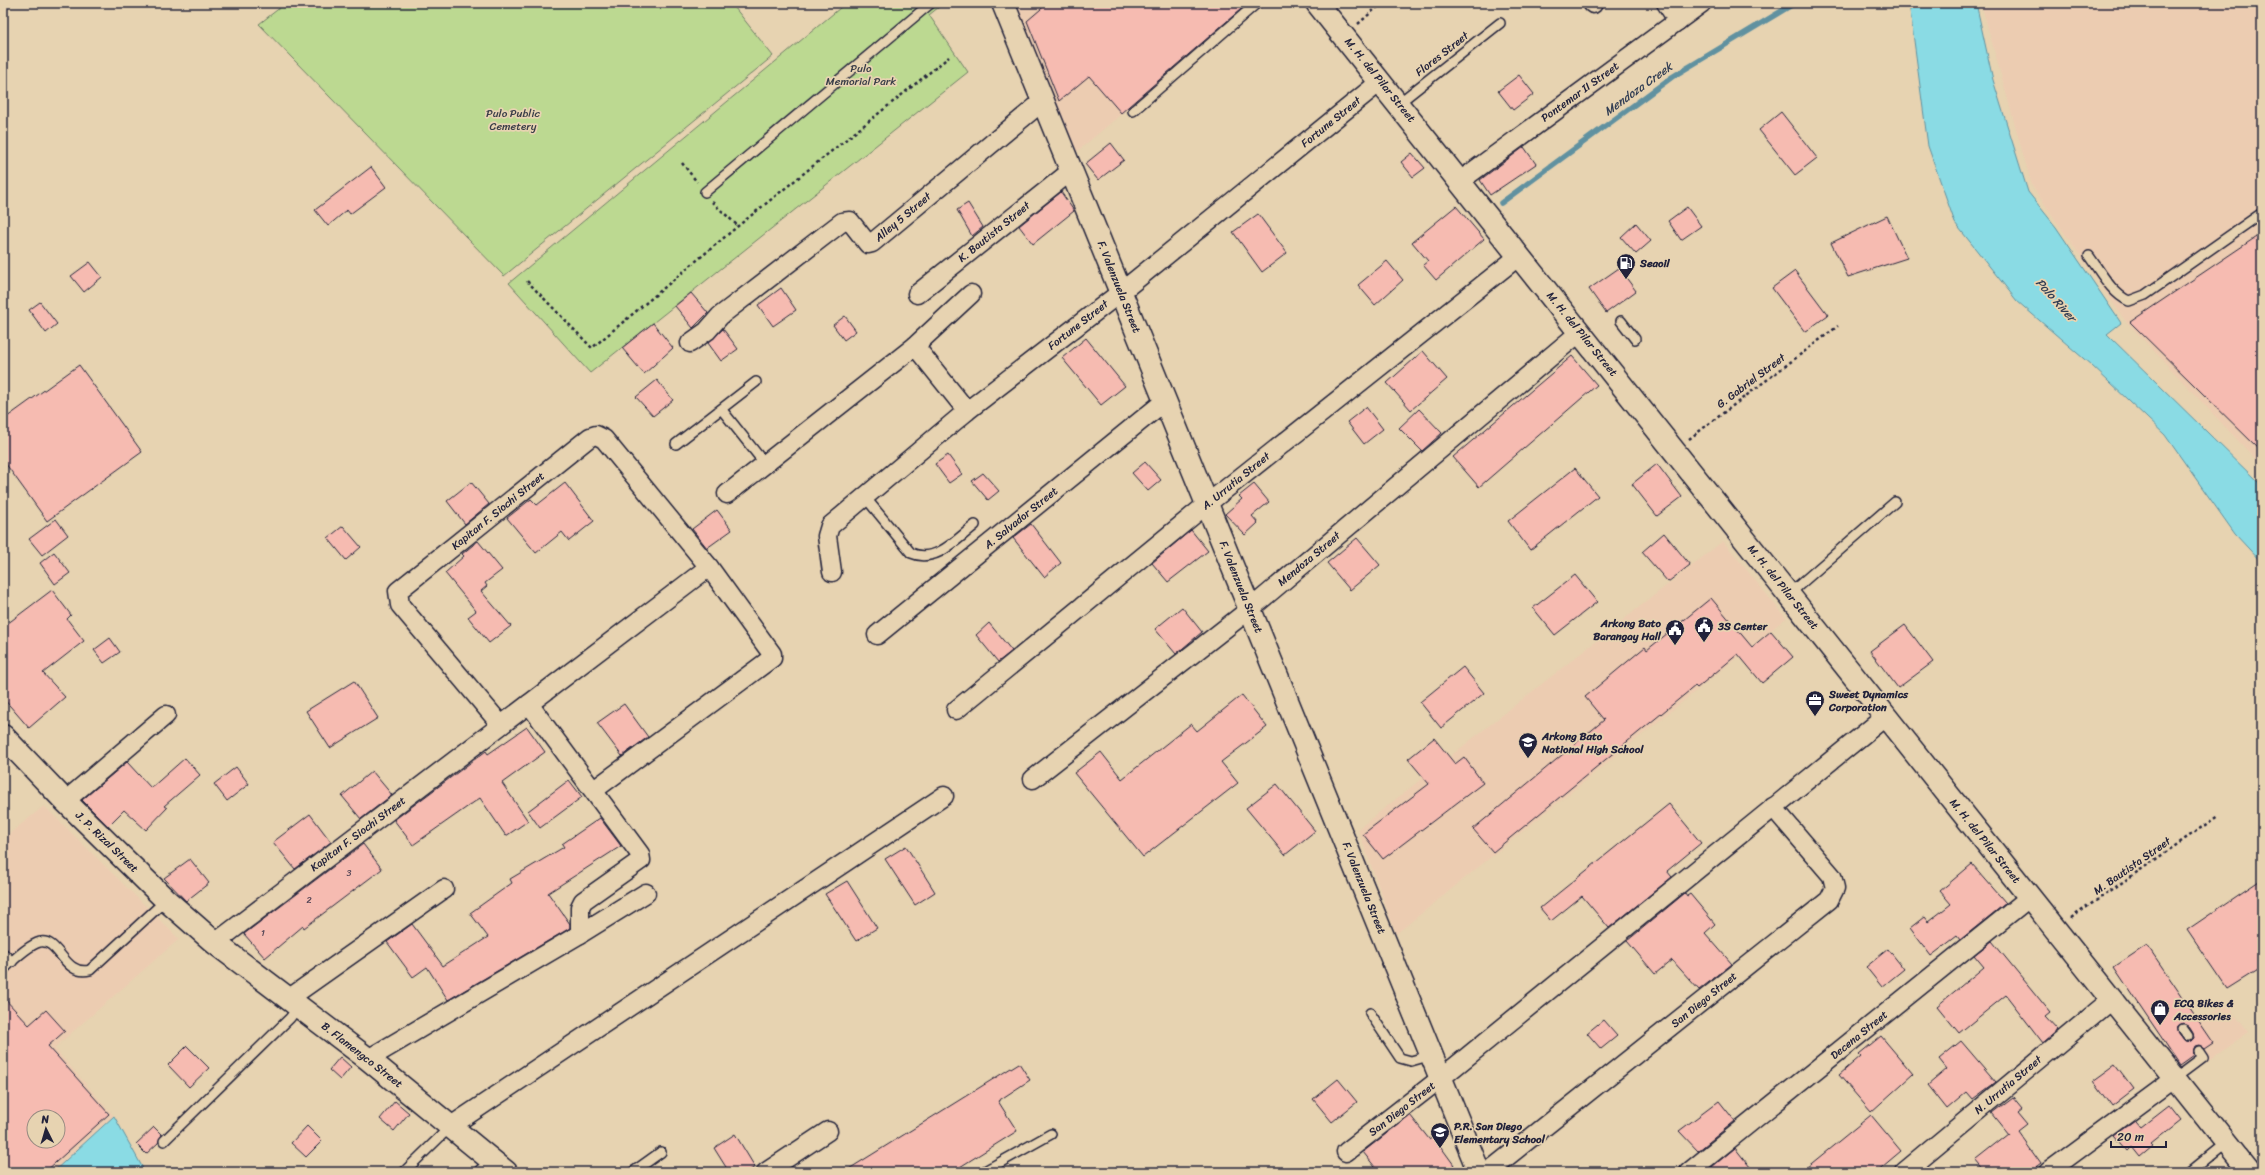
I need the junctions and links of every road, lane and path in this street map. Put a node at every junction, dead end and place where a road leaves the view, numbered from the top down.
1 (931, 3) edge
2 (1003, 3) edge
3 (1257, 3) edge
4 (1317, 3) edge
5 (1382, 3) edge
6 (1666, 3) edge
7 (1702, 3) edge
8 (1678, 21) junction
9 (1500, 23) dead end
10 (1344, 36) junction
11 (949, 57) dead end
12 (1381, 81) junction
13 (1043, 101) junction
14 (1399, 103) junction
15 (1133, 111) dead end
16 (682, 163) dead end
17 (1072, 171) junction
18 (1460, 181) junction
19 (705, 192) junction
20 (2262, 213) edge
21 (738, 226) junction
22 (1519, 256) junction
23 (2089, 256) dead end
24 (527, 281) dead end
25 (1121, 292) junction
26 (917, 294) dead end
27 (971, 294) dead end
28 (1621, 321) dead end
29 (1838, 326) dead end
30 (1580, 332) junction
31 (1635, 339) dead end
32 (690, 343) dead end
33 (915, 346) junction
34 (756, 382) dead end
35 (1165, 401) junction
36 (722, 410) junction
37 (967, 411) junction
38 (676, 444) dead end
39 (1674, 450) junction
40 (765, 464) junction
41 (727, 494) dead end
42 (864, 497) junction
43 (1895, 502) dead end
44 (1207, 504) junction
45 (975, 525) dead end
46 (709, 567) junction
47 (832, 572) dead end
48 (1789, 594) junction
49 (1250, 608) junction
50 (877, 635) dead end
51 (529, 704) junction
52 (956, 710) dead end
53 (166, 715) dead end
54 (1886, 716) junction
55 (501, 725) junction
56 (3, 736) edge
57 (1033, 779) dead end
58 (594, 790) junction
59 (944, 796) dead end
60 (65, 801) junction
61 (1773, 807) junction
62 (2218, 816) dead end
63 (444, 889) dead end
64 (646, 893) dead end
65 (2030, 897) junction
66 (166, 900) junction
67 (2055, 929) junction
68 (580, 934) junction
69 (215, 943) junction
70 (3, 953) edge
71 (12, 962) junction
72 (3, 970) edge
73 (2112, 999) junction
74 (294, 1003) junction
75 (1370, 1013) dead end
76 (2199, 1051) dead end
77 (1432, 1055) junction
78 (368, 1059) junction
79 (1441, 1078) junction
80 (2175, 1078) junction
81 (452, 1126) junction
82 (828, 1132) dead end
83 (1051, 1134) dead end
84 (164, 1141) dead end
85 (2226, 1143) junction
86 (661, 1152) dead end
87 (1346, 1152) dead end
88 (492, 1168) edge
89 (1694, 1170) edge
90 (404, 1172) edge
91 (633, 1172) edge
92 (766, 1172) edge
93 (983, 1172) edge
94 (1479, 1172) edge
95 (1488, 1172) edge
96 (1904, 1172) edge
97 (2048, 1172) edge
98 (2190, 1172) edge
99 (2249, 1172) edge

1 - 19 lane
2 - 13 main road, F. Valenzuela Street
3 - 15 lane
4 - 10 main road, M. H. del Pilar Street
5 - 10 path
6 - 8 street
7 - 8 street, Pontemar II Street
8 - 18 street, Pontemar II Street
9 - 14 lane, Flores Street
10 - 12 main road, M. H. del Pilar Street
11 - 21 path
12 - 14 main road, M. H. del Pilar Street
12 - 25 street, Fortune Street
13 - 17 main road, F. Valenzuela Street
13 - 32 street, Alley 5 Street
14 - 18 main road, M. H. del Pilar Street
16 - 19 path
17 - 25 main road, F. Valenzuela Street
17 - 26 street, K. Bautista Street
18 - 22 main road, M. H. del Pilar Street
19 - 21 path
20 - 23 lane
21 - 24 path
22 - 30 main road, M. H. del Pilar Street
22 - 44 street, A. Urrutia Street
25 - 35 main road, F. Valenzuela Street
25 - 37 street, Fortune Street
27 - 33 street
28 - 31 lane
29 - 39 path, G. Gabriel Street
30 - 39 main road, M. H. del Pilar Street
30 - 49 street, Mendoza Street
33 - 37 street
33 - 40 street
34 - 36 lane
35 - 44 main road, F. Valenzuela Street
35 - 50 street, A. Salvador Street
36 - 38 lane
36 - 40 lane
37 - 42 street, Fortune Street
39 - 48 main road, M. H. del Pilar Street
40 - 41 street
42 - 45 lane
42 - 47 street, Fortune Street
43 - 48 lane
44 - 49 main road, F. Valenzuela Street
44 - 52 street, A. Urrutia Street
46 - 51 street, Kapitan F. Siochi Street
46 - 55 street, Kapitan F. Siochi Street
46 - 58 street, Kapitan F. Siochi Street
48 - 54 main road, M. H. del Pilar Street
49 - 57 street, Mendoza Street
49 - 77 main road, F. Valenzuela Street
51 - 55 street, Kapitan F. Siochi Street
51 - 58 street
53 - 60 street
54 - 61 street, San Diego Street
54 - 65 main road, M. H. del Pilar Street
55 - 69 street, Kapitan F. Siochi Street
56 - 60 main road, J. P. Rizal Street
58 - 68 street
59 - 81 street
60 - 66 main road, J. P. Rizal Street
61 - 79 street, San Diego Street
61 - 95 street, San Diego Street
62 - 67 path, M. Bautista Street
63 - 74 street
64 - 68 street
65 - 67 main road, M. H. del Pilar Street
65 - 89 street, Decena Street
66 - 69 main road, J. P. Rizal Street
66 - 71 lane
67 - 73 main road, M. H. del Pilar Street
68 - 78 street
69 - 74 main road, B. Flamengco Street
70 - 71 lane
71 - 72 lane
73 - 80 main road, M. H. del Pilar Street
73 - 96 street, N. Urrutia Street
74 - 78 main road, B. Flamengco Street
74 - 84 lane
75 - 77 lane
76 - 80 lane
77 - 79 main road, F. Valenzuela Street
78 - 81 main road, B. Flamengco Street
79 - 87 street, San Diego Street
79 - 94 main road, F. Valenzuela Street
80 - 85 main road, M. H. del Pilar Street
80 - 97 street
81 - 88 main road, B. Flamengco Street
81 - 90 lane
82 - 92 street
83 - 93 lane
85 - 98 lane
85 - 99 main road, M. H. del Pilar Street
86 - 91 lane

